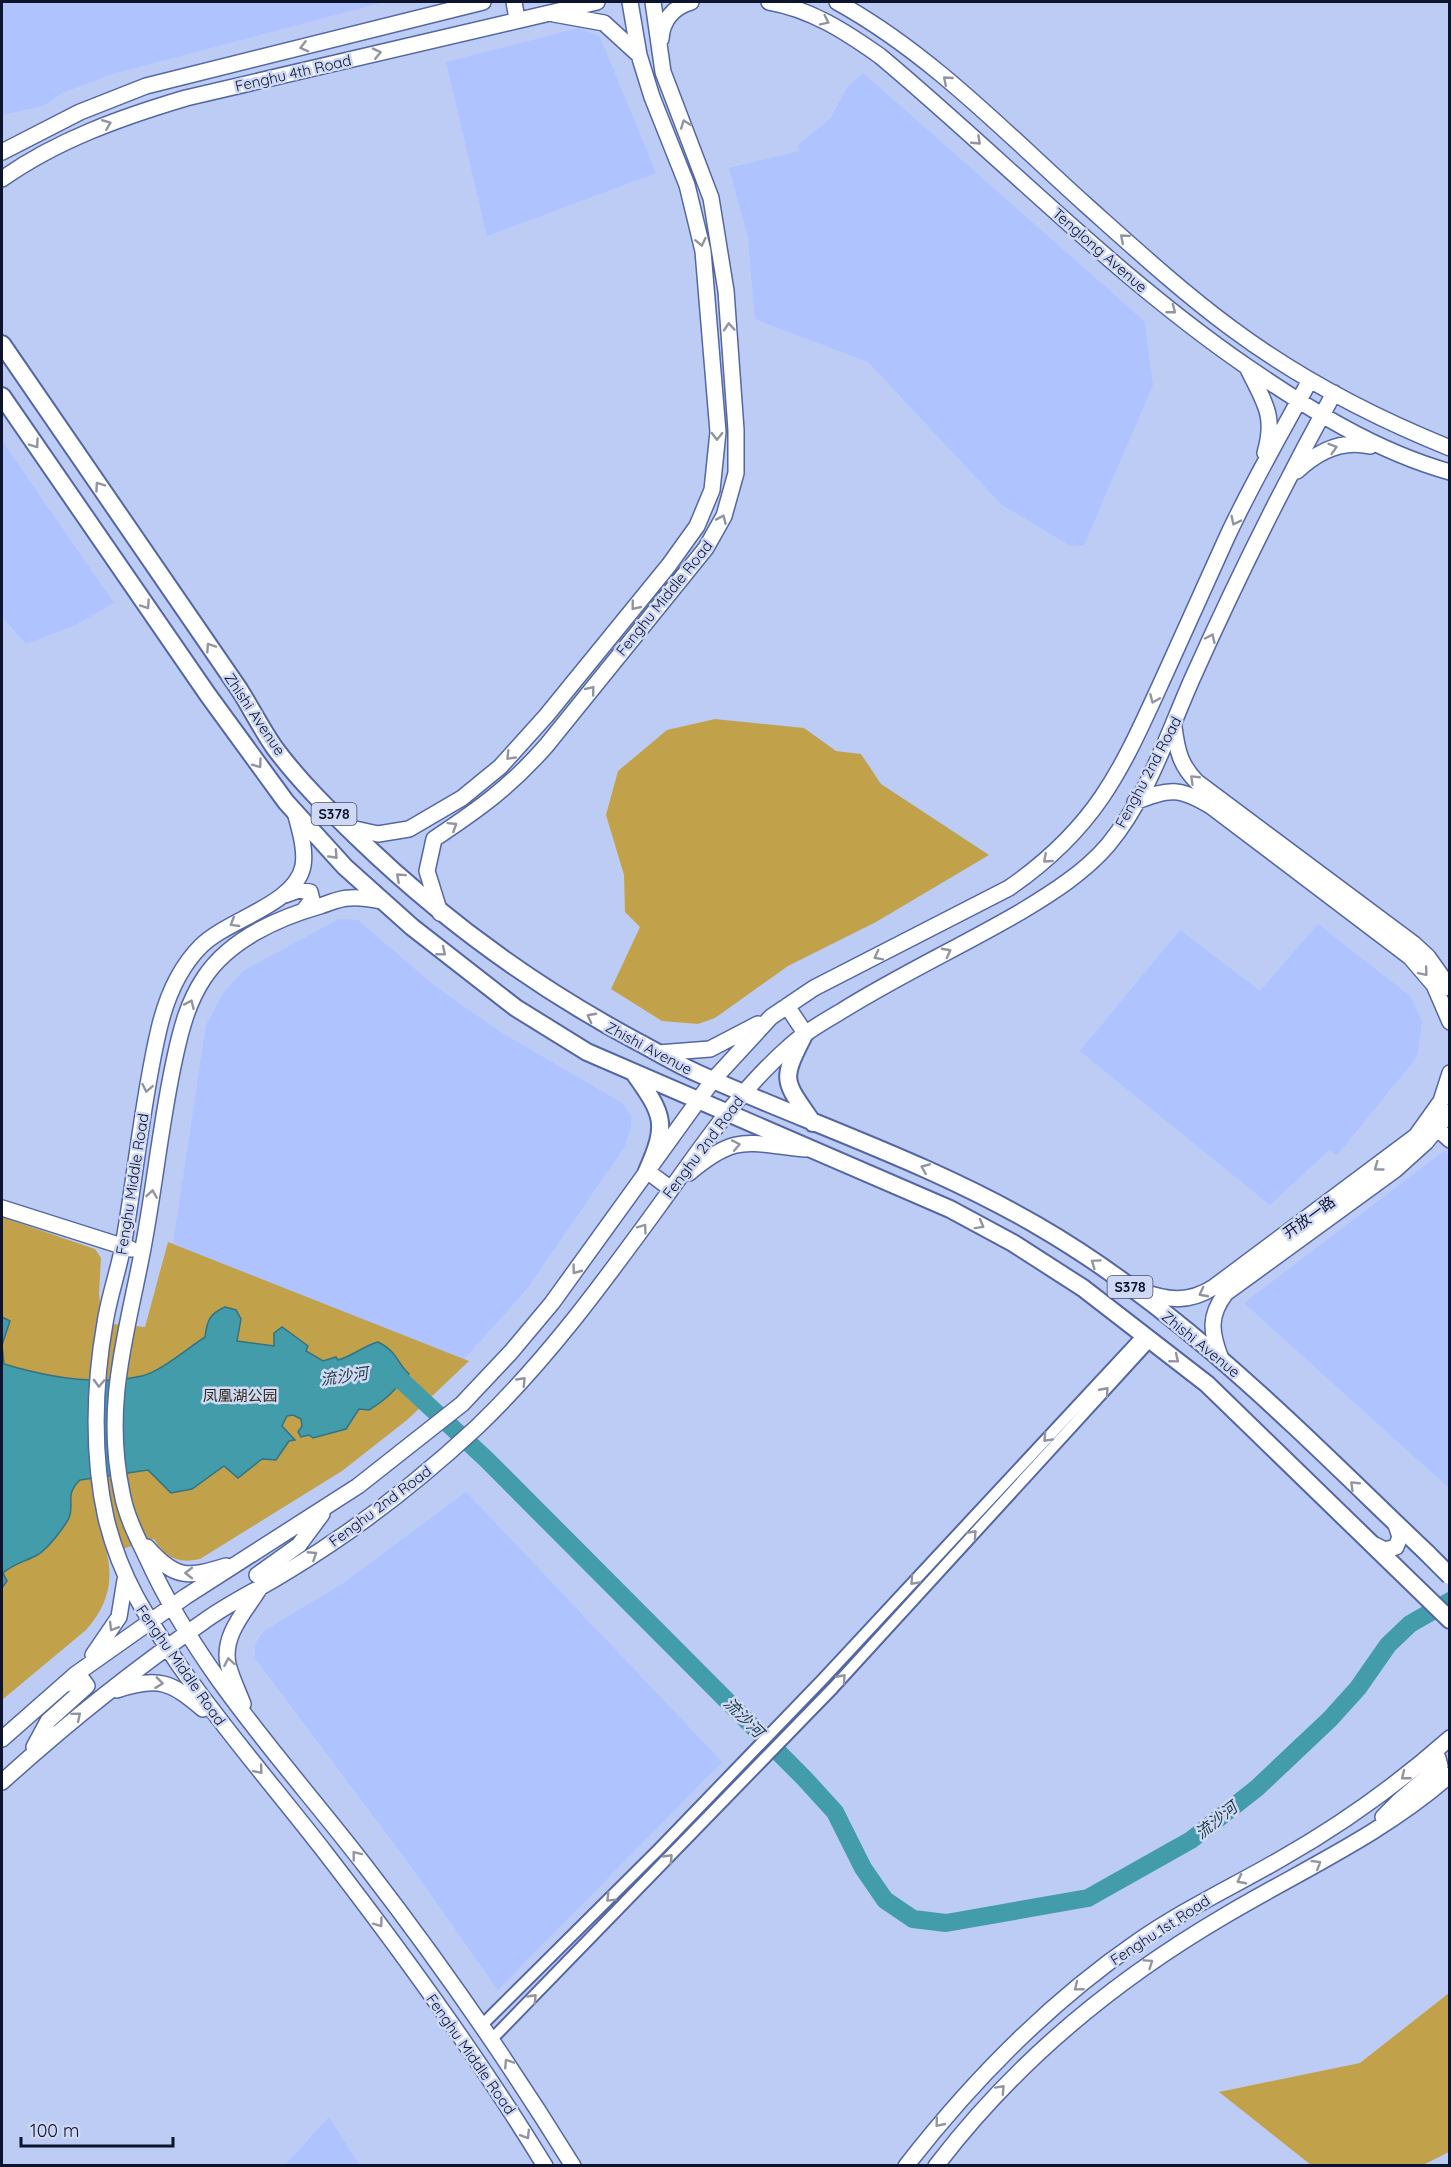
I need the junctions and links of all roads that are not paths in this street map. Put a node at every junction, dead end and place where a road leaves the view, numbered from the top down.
1 (483, 2) edge
2 (514, 2) edge
3 (597, 2) edge
4 (630, 2) edge
5 (653, 2) edge
6 (691, 2) edge
7 (770, 2) edge
8 (837, 2) edge
9 (432, 8) edge
10 (542, 12) junction
11 (517, 19) junction
12 (639, 55) junction
13 (663, 72) junction
14 (671, 89) junction
15 (652, 97) junction
16 (2, 152) edge
17 (2, 159) edge
18 (6, 176) edge
19 (1233, 330) junction
20 (2, 344) edge
21 (1220, 348) junction
22 (1246, 366) junction
23 (1310, 380) junction
24 (1334, 393) junction
25 (2, 396) edge
26 (1298, 402) junction
27 (1322, 415) junction
28 (1443, 446) edge
29 (1396, 453) junction
30 (1428, 466) junction
31 (1260, 469) junction
32 (1449, 472) edge
33 (1287, 482) junction
34 (1174, 727) junction
35 (1135, 802) junction
36 (295, 812) junction
37 (421, 823) junction
38 (346, 827) junction
39 (434, 839) junction
40 (285, 895) junction
41 (381, 900) junction
42 (304, 910) junction
43 (440, 913) junction
44 (1449, 988) edge
45 (788, 1006) junction
46 (771, 1017) junction
47 (1449, 1022) edge
48 (806, 1033) junction
49 (658, 1053) junction
50 (634, 1072) junction
51 (1449, 1073) edge
52 (713, 1080) junction
53 (743, 1093) junction
54 (698, 1100) junction
55 (1449, 1112) edge
56 (726, 1113) junction
57 (813, 1124) junction
58 (1438, 1129) junction
59 (1449, 1140) edge
60 (812, 1149) junction
61 (647, 1171) junction
62 (671, 1189) junction
63 (2, 1208) edge
64 (123, 1247) junction
65 (143, 1252) junction
66 (1131, 1288) junction
67 (1148, 1337) junction
68 (1221, 1359) junction
69 (330, 1505) junction
70 (1396, 1525) junction
71 (136, 1534) junction
72 (1375, 1545) junction
73 (116, 1551) junction
74 (245, 1560) junction
75 (283, 1575) junction
76 (1449, 1576) edge
77 (262, 1584) junction
78 (170, 1607) junction
79 (1449, 1620) edge
80 (149, 1622) junction
81 (187, 1634) junction
82 (167, 1647) junction
83 (76, 1674) junction
84 (62, 1686) junction
85 (103, 1695) junction
86 (251, 1721) junction
87 (221, 1724) junction
88 (1449, 1738) edge
89 (2, 1739) edge
90 (234, 1740) junction
91 (26, 1760) junction
92 (1425, 1760) junction
93 (1449, 1775) edge
94 (2, 1782) edge
95 (1367, 1835) junction
96 (482, 2025) junction
97 (492, 2039) junction
98 (545, 2166) edge
99 (573, 2166) edge
100 (906, 2166) edge
101 (936, 2166) edge

1 - 9 street, Fenghu 4th Road
2 - 11 street
3 - 10 street, Fenghu 4th Road
4 - 12 street, Fenghu Middle Road
5 - 13 street, Fenghu Middle Road
6 - 13 street
7 -> 21 street, Tenglong Avenue
19 -> 8 street, Tenglong Avenue
9 -> 16 street, Fenghu 4th Road
10 - 11 street, Fenghu 4th Road
10 - 12 street
18 -> 11 street, Fenghu 4th Road
12 - 15 street, Fenghu Middle Road
13 - 14 street, Fenghu Middle Road
14 - 15 street
39 -> 14 street, Fenghu Middle Road
15 -> 37 street, Fenghu Middle Road
17 - 18 street
19 - 21 street
19 - 23 street, Tenglong Avenue
38 -> 20 main road, Zhishi Avenue / S378
21 - 22 street, Tenglong Avenue
22 - 26 street, Tenglong Avenue
22 - 31 street
23 - 24 street, Tenglong Avenue
23 - 26 street, Fenghu 2nd Road
24 - 27 street, Fenghu 2nd Road
24 - 28 street, Tenglong Avenue
25 -> 36 main road, Zhishi Avenue / S378
26 - 27 street, Tenglong Avenue
26 - 31 street, Fenghu 2nd Road
27 - 29 street, Tenglong Avenue
27 - 33 street, Fenghu 2nd Road
28 - 30 street
29 - 30 street, Tenglong Avenue
33 -> 29 street
30 - 32 street, Tenglong Avenue
31 -> 45 street, Fenghu 2nd Road
34 -> 33 street, Fenghu 2nd Road
34 - 35 street, Fenghu 2nd Road
44 -> 34 street
35 -> 47 street
48 -> 35 street, Fenghu 2nd Road
36 - 40 street
36 -> 41 main road, Zhishi Avenue / S378
37 - 38 street, Fenghu Middle Road
37 - 39 street
43 -> 38 main road, Zhishi Avenue / S378
39 - 43 street
40 - 42 street
40 -> 64 street, Fenghu Middle Road
41 - 42 street, Fenghu Middle Road
41 -> 50 main road, Zhishi Avenue / S378
65 -> 42 street, Fenghu Middle Road
49 -> 43 main road, Zhishi Avenue / S378
45 - 46 street, Fenghu 2nd Road
45 - 48 street
46 - 49 street
46 - 52 street, Fenghu 2nd Road
48 - 53 street, Fenghu 2nd Road
48 - 57 main road
49 - 52 main road, Zhishi Avenue / S378
50 - 54 main road, Zhishi Avenue / S378
50 - 61 main road
51 -> 66 street, 开放一路
52 - 53 main road, Zhishi Avenue / S378
52 - 54 street, Fenghu 2nd Road
53 - 56 street, Fenghu 2nd Road
53 - 57 main road, Zhishi Avenue / S378
54 - 56 main road, Zhishi Avenue / S378
54 - 61 street, Fenghu 2nd Road
55 - 58 street, 开放一路
56 - 60 main road, Zhishi Avenue / S378
56 - 62 street, Fenghu 2nd Road
66 -> 57 main road, Zhishi Avenue / S378
58 - 59 street
58 - 68 street, 开放一路
62 -> 60 street
60 -> 67 main road, Zhishi Avenue / S378
61 - 62 street
61 -> 69 street, Fenghu 2nd Road
75 -> 62 street, Fenghu 2nd Road
63 - 64 street
64 - 65 street
64 -> 73 street, Fenghu Middle Road
65 - 71 street, Fenghu Middle Road
66 - 68 main road, Zhishi Avenue / S378
67 -> 72 main road, Zhishi Avenue / S378
67 -> 96 street
97 -> 67 street
70 -> 68 main road, Zhishi Avenue / S378
69 - 74 street, Fenghu 2nd Road
69 - 75 street
70 - 72 street
70 - 76 main road, Zhishi Avenue / S378, bridge
74 -> 71 street
71 - 78 street, Fenghu Middle Road
72 - 79 main road, Zhishi Avenue / S378
73 - 80 street, Fenghu Middle Road
73 -> 83 street
74 - 78 street, Fenghu 2nd Road
75 - 77 street, Fenghu 2nd Road
77 - 81 street, Fenghu 2nd Road
86 -> 77 street
78 - 80 street, Fenghu 2nd Road
78 - 81 street, Fenghu Middle Road
80 - 82 street, Fenghu Middle Road
80 - 83 street, Fenghu 2nd Road
81 - 82 street, Fenghu 2nd Road
81 - 86 street, Fenghu Middle Road
82 - 85 street, Fenghu 2nd Road
82 - 87 street, Fenghu Middle Road
83 - 84 street, Fenghu 2nd Road
84 - 89 street, Fenghu 2nd Road
84 - 91 street
85 -> 87 street
91 -> 85 street, Fenghu 2nd Road
86 - 90 street
96 -> 86 street, Fenghu Middle Road
87 - 90 street, Fenghu Middle Road
88 - 92 street, Fenghu 1st Road
90 -> 98 street, Fenghu Middle Road
91 - 94 street, Fenghu 2nd Road
92 - 95 street
92 -> 100 street, Fenghu 1st Road
93 - 95 street, Fenghu 1st Road
101 -> 95 street, Fenghu 1st Road
96 - 97 street, Fenghu Middle Road
99 -> 97 street, Fenghu Middle Road

